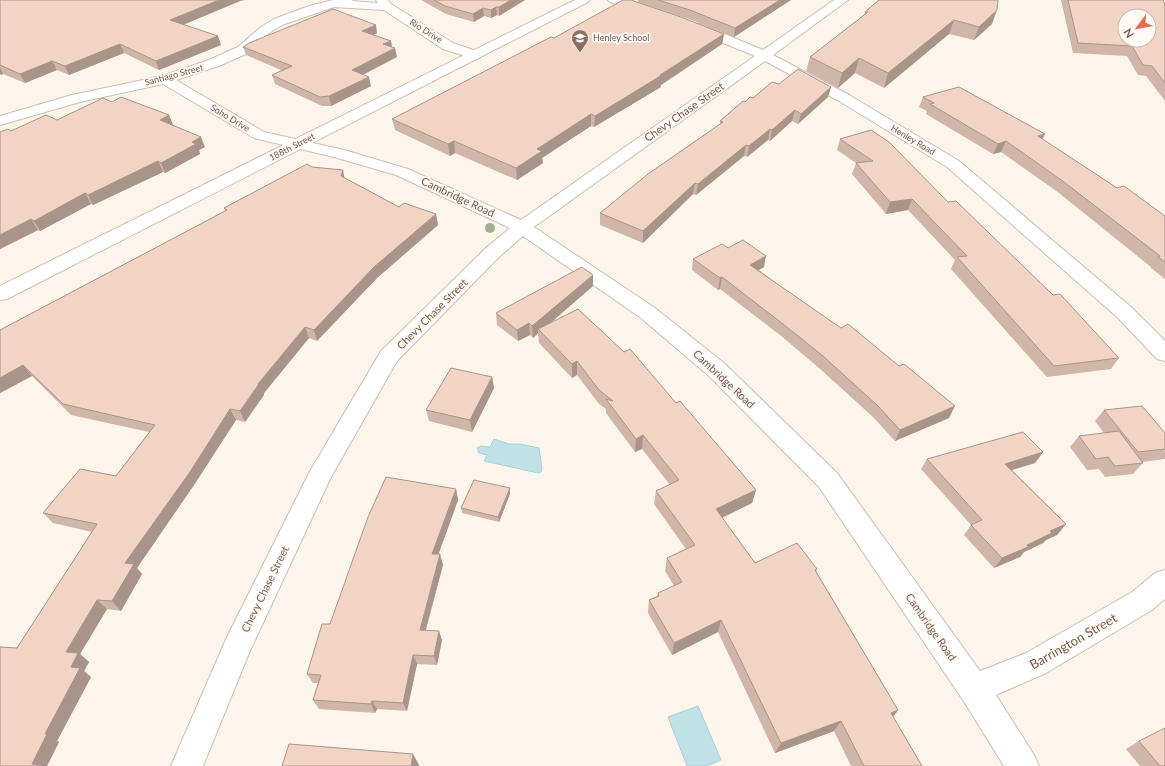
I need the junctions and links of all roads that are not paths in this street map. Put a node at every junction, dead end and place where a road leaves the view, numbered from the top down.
1 (584, 0) edge
2 (614, 0) edge
3 (842, 0) edge
4 (341, 2) edge
5 (385, 3) edge
6 (664, 16) edge
7 (685, 23) edge
8 (474, 55) junction
9 (764, 55) junction
10 (165, 79) junction
11 (0, 120) edge
12 (300, 144) junction
13 (522, 227) junction
14 (0, 294) edge
15 (1165, 354) edge
16 (1165, 582) edge
17 (974, 689) junction
18 (187, 766) edge
19 (1023, 766) edge

1 - 8 street, 188th Street
2 - 6 street
3 - 9 street, Chevy Chase Street
4 - 5 street, Santiago Street
4 - 10 street, Santiago Street
5 - 8 street, Rio Drive
7 - 9 street, Henley Road
8 - 12 street, 188th Street
9 - 13 street, Chevy Chase Street
9 - 15 street, Henley Road
10 - 11 street, Santiago Street
10 - 12 street, Soho Drive
12 - 13 street, Cambridge Road
12 - 14 street, 188th Street
13 - 17 street, Cambridge Road
13 - 18 street, Chevy Chase Street
16 - 17 street, Barrington Street
17 - 19 street, Cambridge Road

